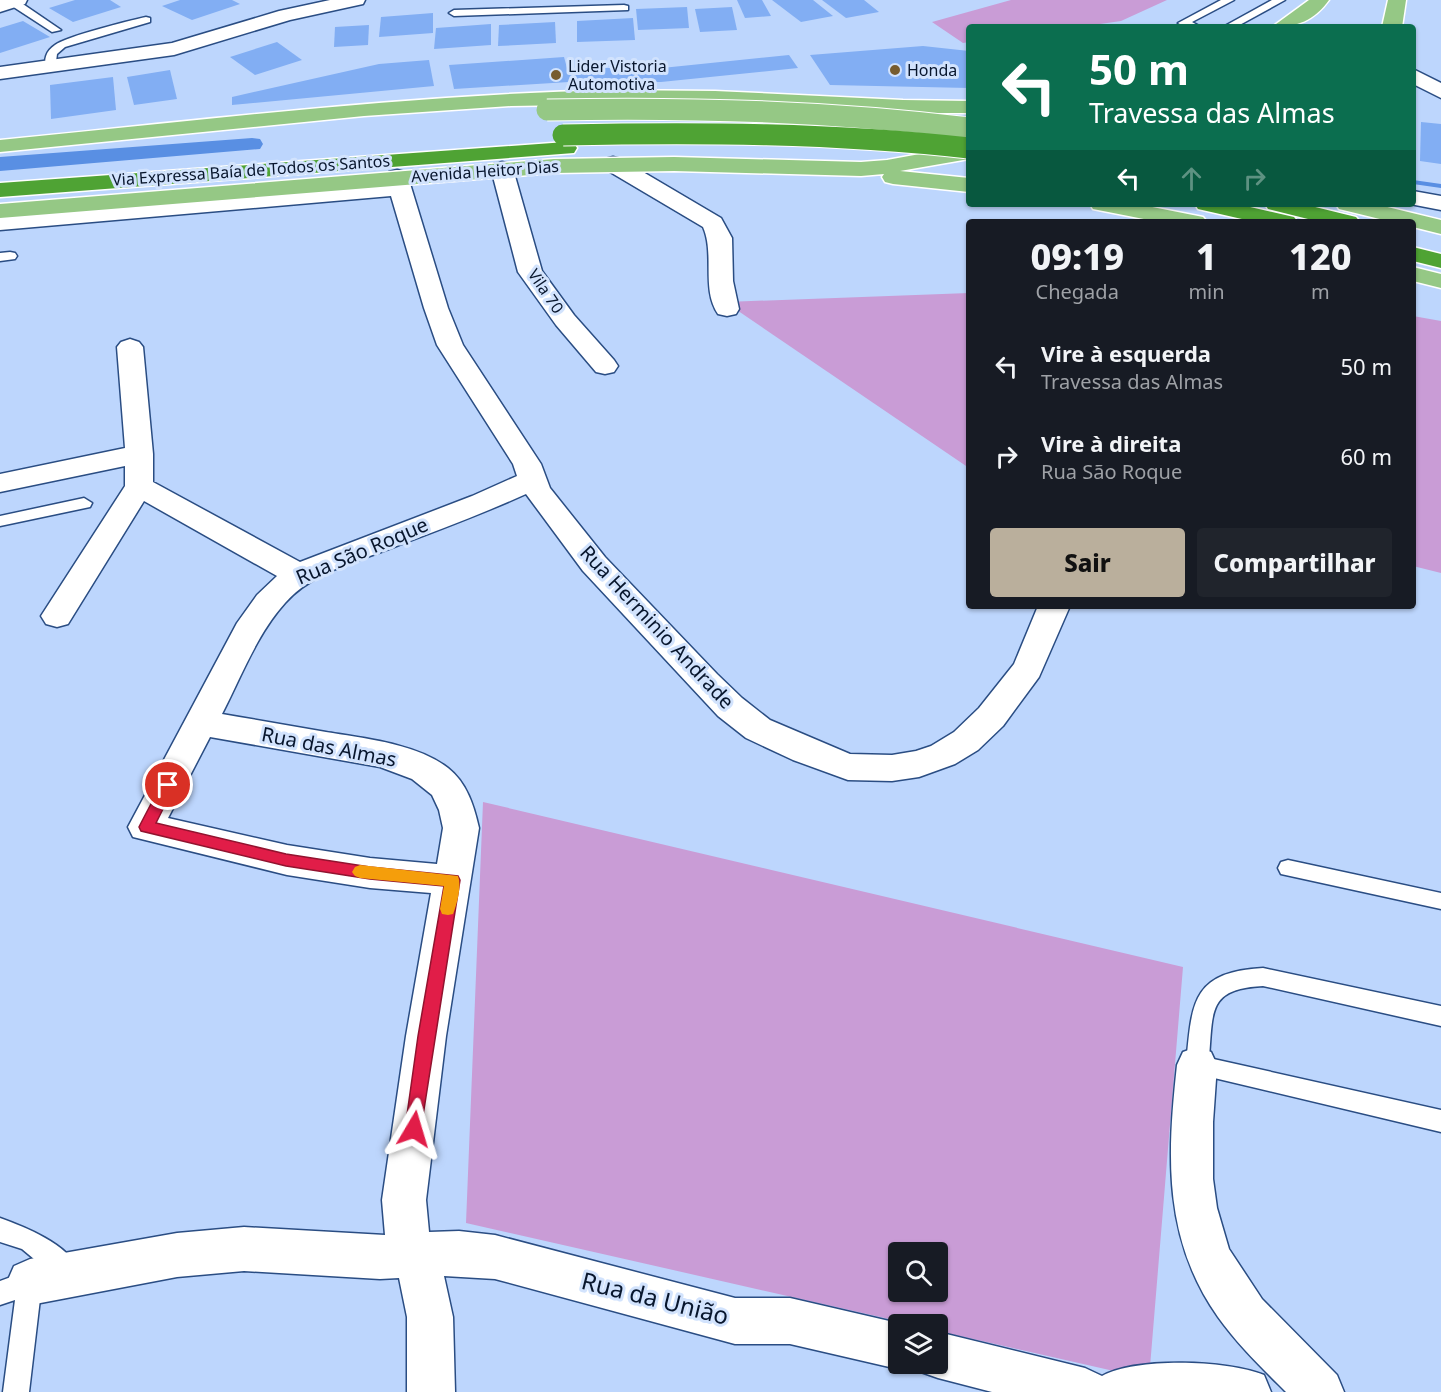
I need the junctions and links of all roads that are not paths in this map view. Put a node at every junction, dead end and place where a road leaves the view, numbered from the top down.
1 (356, 0) edge
2 (1229, 0) edge
3 (1280, 0) edge
4 (1397, 0) edge
5 (10, 2) edge
6 (1327, 4) edge
7 (508, 6) edge
8 (624, 8) dead end
9 (454, 13) dead end
10 (146, 20) dead end
11 (1188, 24) edge
12 (1234, 24) edge
13 (1287, 24) edge
14 (1313, 24) edge
15 (1393, 24) edge
16 (56, 30) dead end
17 (51, 67) junction
18 (0, 73) edge
19 (1416, 77) edge
20 (1441, 92) edge
21 (888, 106) junction
22 (966, 107) edge
23 (966, 128) edge
24 (565, 142) junction
25 (0, 148) edge
26 (964, 155) edge
27 (613, 164) junction
28 (796, 168) junction
29 (502, 169) junction
30 (0, 176) edge
31 (399, 183) junction
32 (966, 185) edge
33 (0, 190) edge
34 (1416, 199) edge
35 (1441, 203) edge
36 (1117, 207) edge
37 (1219, 207) edge
38 (1288, 207) edge
39 (1354, 207) edge
40 (0, 211) edge
41 (1179, 219) edge
42 (1273, 219) edge
43 (1336, 219) edge
44 (1382, 219) edge
45 (0, 223) edge
46 (1416, 234) edge
47 (1416, 239) edge
48 (1440, 244) edge
49 (1416, 253) edge
50 (1416, 275) edge
51 (1441, 281) edge
52 (727, 309) dead end
53 (130, 346) dead end
54 (604, 366) dead end
55 (139, 454) junction
56 (533, 480) junction
57 (0, 483) edge
58 (139, 486) junction
59 (84, 503) dead end
60 (0, 521) edge
61 (298, 574) junction
62 (1053, 609) edge
63 (57, 616) dead end
64 (200, 723) junction
65 (1288, 868) dead end
66 (453, 880) junction
67 (1441, 902) edge
68 (1441, 1016) edge
69 (1197, 1065) junction
70 (1441, 1121) edge
71 (0, 1230) edge
72 (412, 1256) junction
73 (34, 1283) edge
74 (888, 1344) edge
75 (948, 1358) edge
76 (16, 1392) edge
77 (431, 1392) edge
78 (1084, 1392) edge
79 (1119, 1392) edge
80 (1247, 1392) edge
81 (1320, 1392) edge

1 - 17 street
2 - 11 lane
3 - 12 lane
4 - 15 main road
5 - 16 lane
6 - 13 main road
6 - 14 main road
7 - 8 lane
7 - 9 lane
10 - 17 lane
17 - 18 street
19 - 20 street
21 - 22 main road
21 - 25 main road
21 - 26 main road
23 - 25 main road, bridge
24 - 26 highway, Via Expressa Baía de Todos os Santos
24 - 30 highway, Via Expressa Baía de Todos os Santos
24 - 33 highway, Via Expressa Baía de Todos os Santos
26 - 28 main road, Avenida Heitor Dias
27 - 28 main road, Avenida Heitor Dias
27 - 29 main road, Avenida Heitor Dias
27 - 52 street
28 - 32 main road
29 - 31 main road, Avenida Heitor Dias
29 - 54 street, Vila 70
31 - 40 main road, Avenida Heitor Dias
31 - 45 street
31 - 56 street, Rua Herminio Andrade
34 - 35 street
36 - 41 main road
37 - 42 highway
38 - 43 highway
39 - 44 main road
46 - 48 main road
47 - 48 highway
48 - 49 highway
50 - 51 main road
53 - 55 street
55 - 57 street
55 - 58 street
56 - 61 street, Rua São Roque
56 - 62 street, Rua Herminio Andrade
58 - 61 street
58 - 63 street
59 - 60 lane
61 - 64 street, Rua São Roque
64 - 66 street, Rua das Almas
64 - 66 street, Rua São Roque
65 - 67 lane
66 - 72 street, Rua das Almas
68 - 69 lane
69 - 70 lane
69 - 81 street
71 - 73 lane
72 - 73 street, Rua da União
72 - 74 street, Rua da União
72 - 77 street, Rua das Almas
73 - 76 lane
75 - 78 street
79 - 80 street

